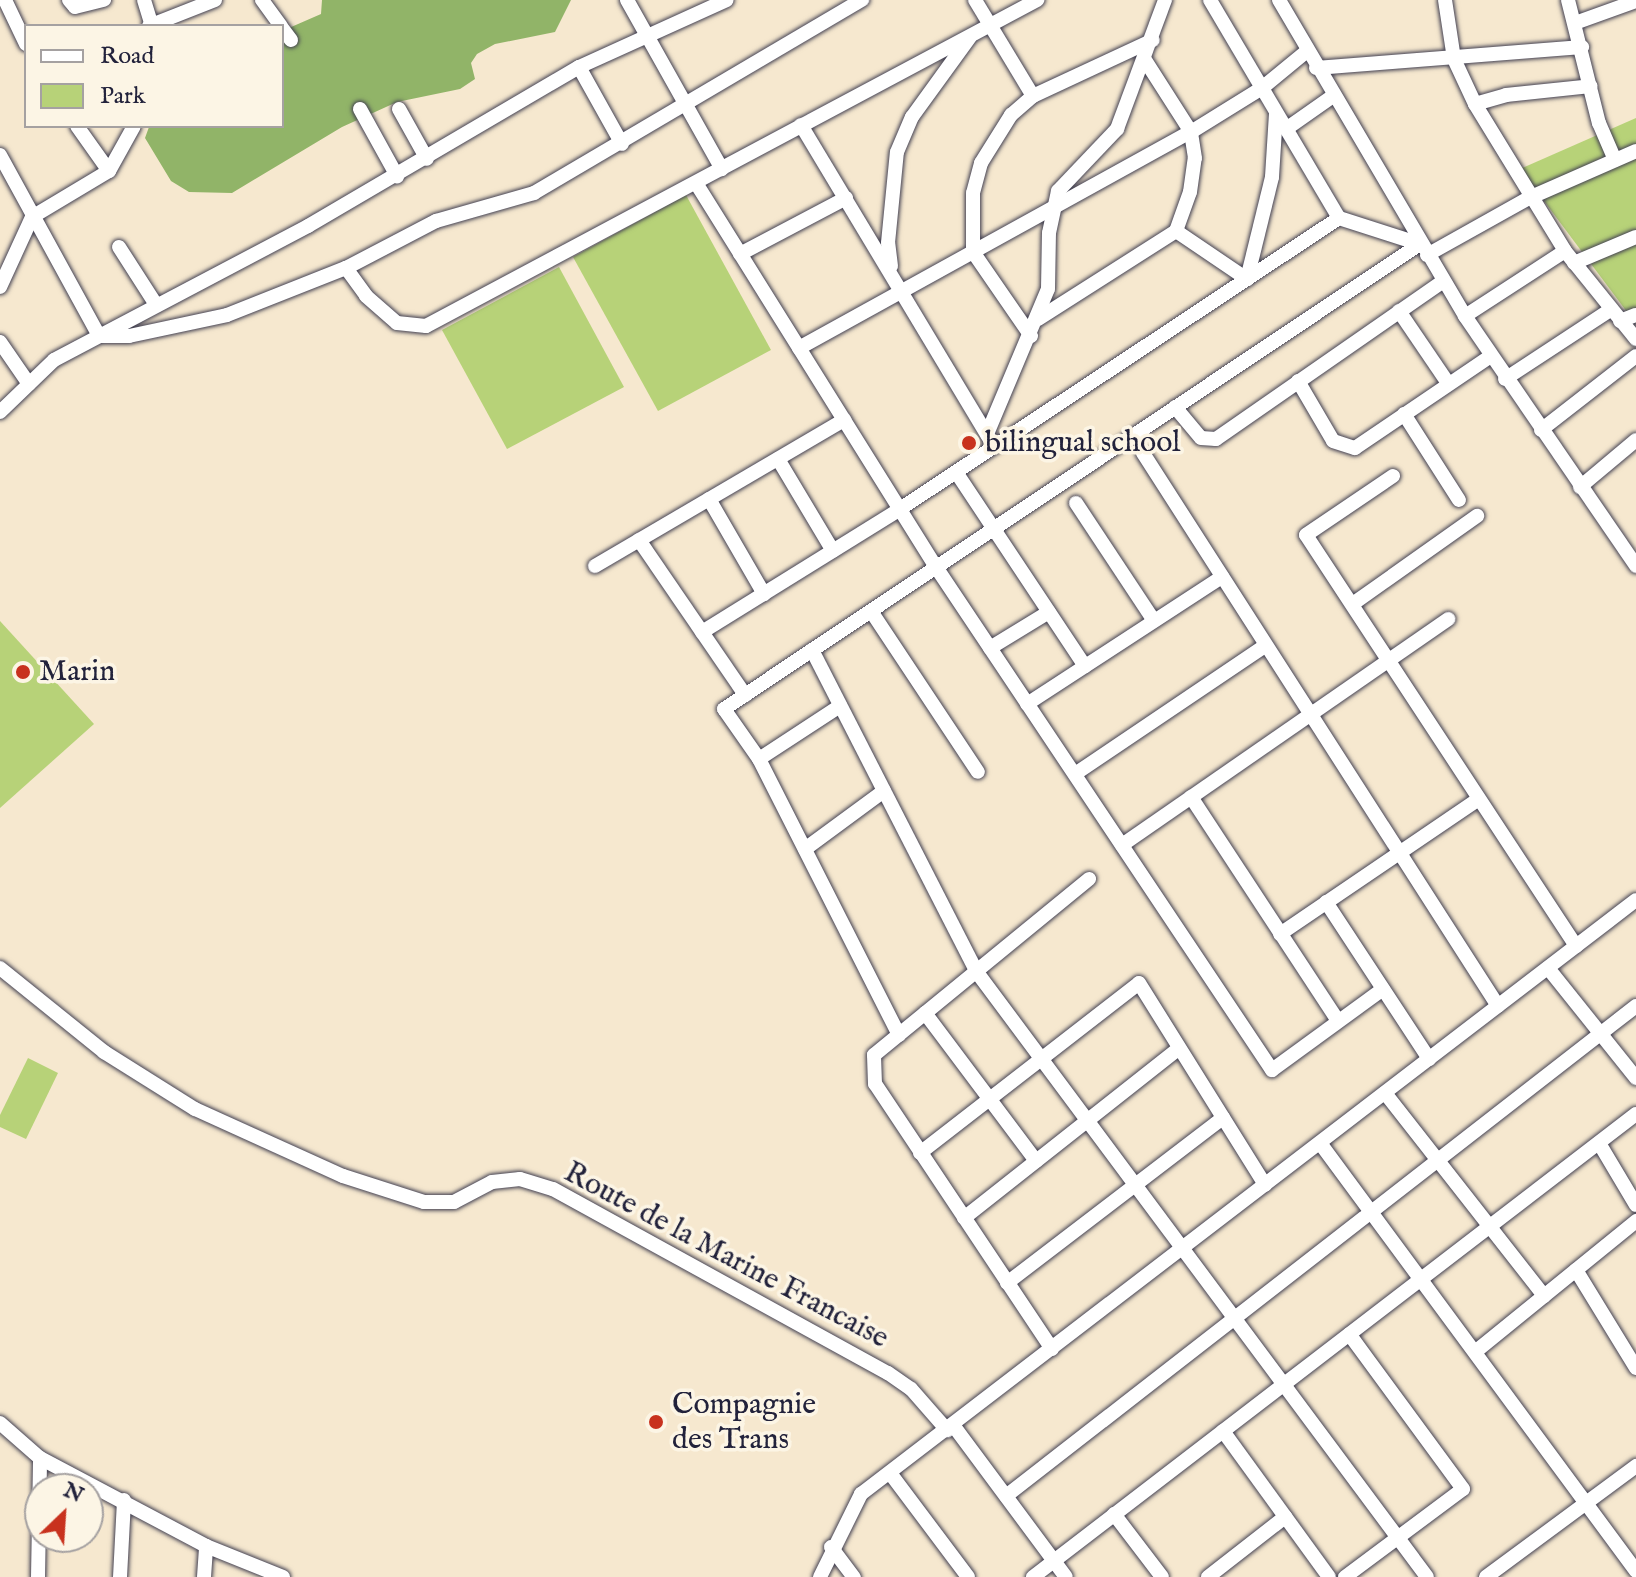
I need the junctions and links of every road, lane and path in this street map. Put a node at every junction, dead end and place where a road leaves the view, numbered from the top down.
1 (5, 0) edge
2 (69, 0) edge
3 (104, 0) edge
4 (144, 0) edge
5 (215, 0) edge
6 (262, 0) edge
7 (627, 0) edge
8 (727, 0) edge
9 (862, 0) edge
10 (975, 0) edge
11 (1037, 0) edge
12 (1165, 0) edge
13 (1210, 0) edge
14 (1279, 0) edge
15 (1445, 0) edge
16 (1568, 0) edge
17 (1636, 1) edge
18 (1575, 23) junction
19 (150, 24) edge
20 (156, 24) edge
21 (280, 24) edge
22 (989, 25) junction
23 (972, 34) junction
24 (644, 35) junction
25 (24, 40) edge
26 (1153, 40) junction
27 (1582, 47) junction
28 (1307, 51) junction
29 (1454, 59) junction
30 (1145, 60) junction
31 (579, 67) junction
32 (1316, 68) junction
33 (1591, 86) junction
34 (1262, 88) junction
35 (1033, 96) junction
36 (1333, 96) junction
37 (1475, 104) junction
38 (685, 106) junction
39 (360, 109) dead end
40 (399, 109) dead end
41 (1276, 112) junction
42 (801, 125) junction
43 (78, 128) edge
44 (133, 128) edge
45 (1286, 129) junction
46 (1191, 132) junction
47 (622, 144) junction
48 (1636, 151) edge
49 (0, 155) edge
50 (427, 159) junction
51 (1615, 160) junction
52 (722, 169) junction
53 (109, 171) junction
54 (397, 176) junction
55 (696, 183) junction
56 (846, 198) junction
57 (1529, 198) junction
58 (1054, 207) junction
59 (32, 217) junction
60 (1339, 218) junction
61 (1176, 231) junction
62 (1636, 237) edge
63 (119, 247) dead end
64 (1424, 250) junction
65 (973, 252) junction
66 (740, 254) junction
67 (1570, 257) junction
68 (346, 268) junction
69 (892, 272) junction
70 (1247, 279) junction
71 (1443, 281) junction
72 (0, 287) edge
73 (903, 290) junction
74 (155, 303) junction
75 (1399, 311) junction
76 (1636, 315) edge
77 (1465, 316) junction
78 (1615, 316) junction
79 (1038, 319) junction
80 (99, 336) junction
81 (1031, 336) junction
82 (1636, 339) edge
83 (0, 342) edge
84 (799, 348) junction
85 (1491, 356) junction
86 (1636, 356) edge
87 (1505, 379) junction
88 (1298, 381) junction
89 (1448, 383) junction
90 (29, 384) junction
91 (1175, 407) junction
92 (0, 412) edge
93 (1404, 414) junction
94 (844, 420) junction
95 (1541, 430) junction
96 (990, 440) junction
97 (1636, 440) edge
98 (1143, 453) dead end
99 (778, 459) junction
100 (956, 472) junction
101 (1393, 476) dead end
102 (1580, 487) junction
103 (709, 499) junction
104 (1459, 500) dead end
105 (1076, 503) dead end
106 (900, 509) junction
107 (1477, 516) dead end
108 (993, 529) junction
109 (1636, 538) edge
110 (639, 540) junction
111 (1623, 549) junction
112 (833, 551) junction
113 (595, 566) dead end
114 (1636, 566) edge
115 (936, 567) junction
116 (1222, 577) junction
117 (764, 594) junction
118 (1354, 603) junction
119 (871, 611) junction
120 (1049, 612) junction
121 (1448, 619) dead end
122 (1154, 621) junction
123 (702, 632) junction
124 (1266, 645) junction
125 (990, 648) junction
126 (812, 650) junction
127 (1388, 660) junction
128 (1085, 666) junction
129 (745, 695) junction
130 (1027, 704) junction
131 (840, 706) junction
132 (1311, 714) junction
133 (759, 759) junction
134 (978, 772) dead end
135 (1075, 774) junction
136 (884, 791) junction
137 (1191, 797) junction
138 (1479, 799) junction
139 (1122, 845) junction
140 (805, 849) junction
141 (1400, 853) junction
142 (1089, 879) dead end
143 (1636, 900) edge
144 (1326, 902) junction
145 (1280, 934) junction
146 (1576, 946) junction
147 (0, 968) edge
148 (1548, 968) junction
149 (976, 971) junction
150 (1383, 989) junction
151 (1498, 1006) junction
152 (1636, 1006) edge
153 (925, 1013) junction
154 (1338, 1021) junction
155 (1600, 1034) junction
156 (899, 1035) junction
157 (1179, 1048) junction
158 (1041, 1059) junction
159 (1429, 1059) junction
160 (1636, 1078) edge
161 (1385, 1093) junction
162 (990, 1099) junction
163 (1636, 1114) edge
164 (1223, 1118) junction
165 (1087, 1120) junction
166 (1320, 1143) junction
167 (1599, 1143) junction
168 (920, 1153) junction
169 (1438, 1160) junction
170 (1036, 1161) junction
171 (1135, 1185) junction
172 (1265, 1185) junction
173 (1636, 1205) edge
174 (1371, 1212) junction
175 (964, 1218) junction
176 (1636, 1221) edge
177 (1489, 1226) junction
178 (1182, 1248) junction
179 (1576, 1270) junction
180 (1420, 1279) junction
181 (1007, 1283) junction
182 (1544, 1296) junction
183 (1234, 1318) junction
184 (1349, 1334) junction
185 (1052, 1349) junction
186 (1475, 1352) junction
187 (1636, 1366) edge
188 (1284, 1384) junction
189 (1, 1426) edge
190 (950, 1427) junction
191 (1223, 1431) junction
192 (40, 1458) junction
193 (1636, 1466) edge
194 (890, 1473) junction
195 (1006, 1496) junction
196 (124, 1500) junction
197 (1586, 1503) junction
198 (1114, 1514) junction
199 (1285, 1517) junction
200 (1398, 1537) junction
201 (206, 1546) junction
202 (831, 1547) junction
203 (1054, 1561) junction
204 (1636, 1571) edge
205 (38, 1577) edge
206 (120, 1577) edge
207 (204, 1577) edge
208 (283, 1577) edge
209 (820, 1577) edge
210 (854, 1577) edge
211 (968, 1577) edge
212 (1033, 1577) edge
213 (1066, 1577) edge
214 (1162, 1577) edge
215 (1208, 1577) edge
216 (1329, 1577) edge
217 (1345, 1577) edge
218 (1427, 1577) edge
219 (1486, 1577) edge

1 - 25 street
2 - 3 street
4 - 19 street
5 - 20 street
6 - 21 street
7 - 24 street
8 - 24 street
9 - 38 street
10 - 22 street
11 - 22 street
12 - 26 street
13 - 34 street
14 - 28 street
15 - 29 street
16 - 18 street
17 - 18 street
18 - 27 street
22 - 23 street
22 - 35 street
23 - 42 street
23 - 69 street
24 - 31 street
24 - 38 street
26 - 30 street
26 - 35 street
27 - 29 street
27 - 33 street
28 - 32 street
28 - 34 street
29 - 32 street
29 - 37 street
30 - 46 street
30 - 58 street
31 - 47 street
31 - 50 street
32 - 36 street
33 - 37 street
33 - 51 street
34 - 41 street
34 - 46 street
35 - 65 street
36 - 45 street
36 - 64 street
37 - 57 street
38 - 47 street
38 - 52 street
39 - 54 street
40 - 50 street
41 - 45 street
41 - 70 street
42 - 52 street
42 - 56 street
43 - 53 street
44 - 53 street
45 - 60 street
46 - 58 street
46 - 61 street
47 - 68 street
48 - 51 street
49 - 59 street
50 - 54 street
51 - 57 street
52 - 55 street
53 - 59 street
54 - 74 street
55 - 66 street
55 - 68 street
56 - 66 street
56 - 69 street
57 - 64 street
57 - 67 street
58 - 65 street
58 - 79 street
59 - 72 street
59 - 80 street
60 - 64 street
60 - 70 street
61 - 70 street
61 - 79 street
62 - 67 street
63 - 74 street
64 - 71 street
64 - 91 street
65 - 73 street
65 - 81 street
66 - 84 street
67 - 77 street
67 - 78 street
68 - 80 street
69 - 73 street
70 - 96 street
71 - 75 street
71 - 77 street
73 - 84 street
73 - 96 street
74 - 80 street
75 - 88 street
75 - 89 street
76 - 78 street
77 - 85 street
78 - 82 street
78 - 87 street
79 - 81 street
80 - 90 street
81 - 96 street
83 - 90 street
84 - 94 street
85 - 87 street
85 - 89 street
86 - 95 street
87 - 95 street
88 - 91 street
88 - 93 street
89 - 93 street
90 - 92 street
91 - 108 street
93 - 104 street
94 - 99 street
94 - 106 street
95 - 102 street
96 - 100 street
97 - 102 street
98 - 116 street
99 - 103 street
99 - 112 street
100 - 106 street
100 - 108 street
101 - 118 street
102 - 111 street
103 - 110 street
103 - 117 street
105 - 122 street
106 - 112 street
106 - 115 street
107 - 118 street
108 - 115 street
108 - 120 street
109 - 111 street
110 - 113 street
110 - 123 street
111 - 114 street
112 - 117 street
115 - 119 street
115 - 125 street
116 - 122 street
116 - 124 street
117 - 123 street
118 - 127 street
119 - 126 street
119 - 134 street
120 - 125 street
120 - 128 street
121 - 127 street
122 - 128 street
123 - 129 street
124 - 132 street
124 - 135 street
125 - 130 street
126 - 129 street
126 - 131 street
127 - 132 street
127 - 138 street
128 - 130 street
129 - 133 street
130 - 135 street
131 - 133 street
131 - 136 street
132 - 137 street
132 - 141 street
133 - 140 street
135 - 139 street
136 - 140 street
136 - 149 street
137 - 139 street
137 - 145 street
138 - 141 street
138 - 146 street
139 - 154 street
140 - 156 street
141 - 144 street
141 - 151 street
142 - 149 street
143 - 146 street
144 - 145 street
144 - 150 street
145 - 154 street
146 - 148 street
147 - 190 street, Route de la Marine Francaise
148 - 151 street
148 - 155 street
149 - 153 street
149 - 158 street
150 - 154 street
150 - 159 street
151 - 159 street
152 - 155 street
153 - 156 street
153 - 162 street
155 - 160 street
155 - 169 street
156 - 168 street
157 - 158 street
157 - 164 street
157 - 165 street
158 - 162 street
158 - 165 street
159 - 161 street
161 - 166 street
161 - 169 street
162 - 168 street
162 - 170 street
163 - 167 street
164 - 171 street
164 - 172 street
165 - 170 street
165 - 171 street
166 - 172 street
166 - 174 street
167 - 173 street
167 - 177 street
168 - 175 street
169 - 174 street
169 - 177 street
170 - 175 street
171 - 178 street
171 - 181 street
172 - 178 street
174 - 180 street
174 - 183 street
175 - 181 street
176 - 179 street
177 - 180 street
177 - 182 street
178 - 183 street
178 - 185 street
179 - 182 street
179 - 187 street
180 - 184 street
180 - 186 street
181 - 185 street
182 - 186 street
183 - 188 street
183 - 195 street
184 - 188 street
184 - 200 street
185 - 190 street
186 - 197 street
188 - 191 street
188 - 200 street
189 - 192 street
190 - 194 street
190 - 195 street, Route de la Marine Francaise
191 - 198 street
191 - 199 street
192 - 196 street
192 - 205 street
193 - 197 street
194 - 202 street
194 - 211 street
195 - 203 street, Route de la Marine Francaise
196 - 201 street
196 - 206 street
197 - 204 street
197 - 219 street
198 - 203 street
198 - 214 street
199 - 215 street
199 - 216 street
200 - 217 street
200 - 218 street
201 - 207 street
201 - 208 street
202 - 209 street
202 - 210 street
203 - 212 street
203 - 213 street, Route de la Marine Francaise

